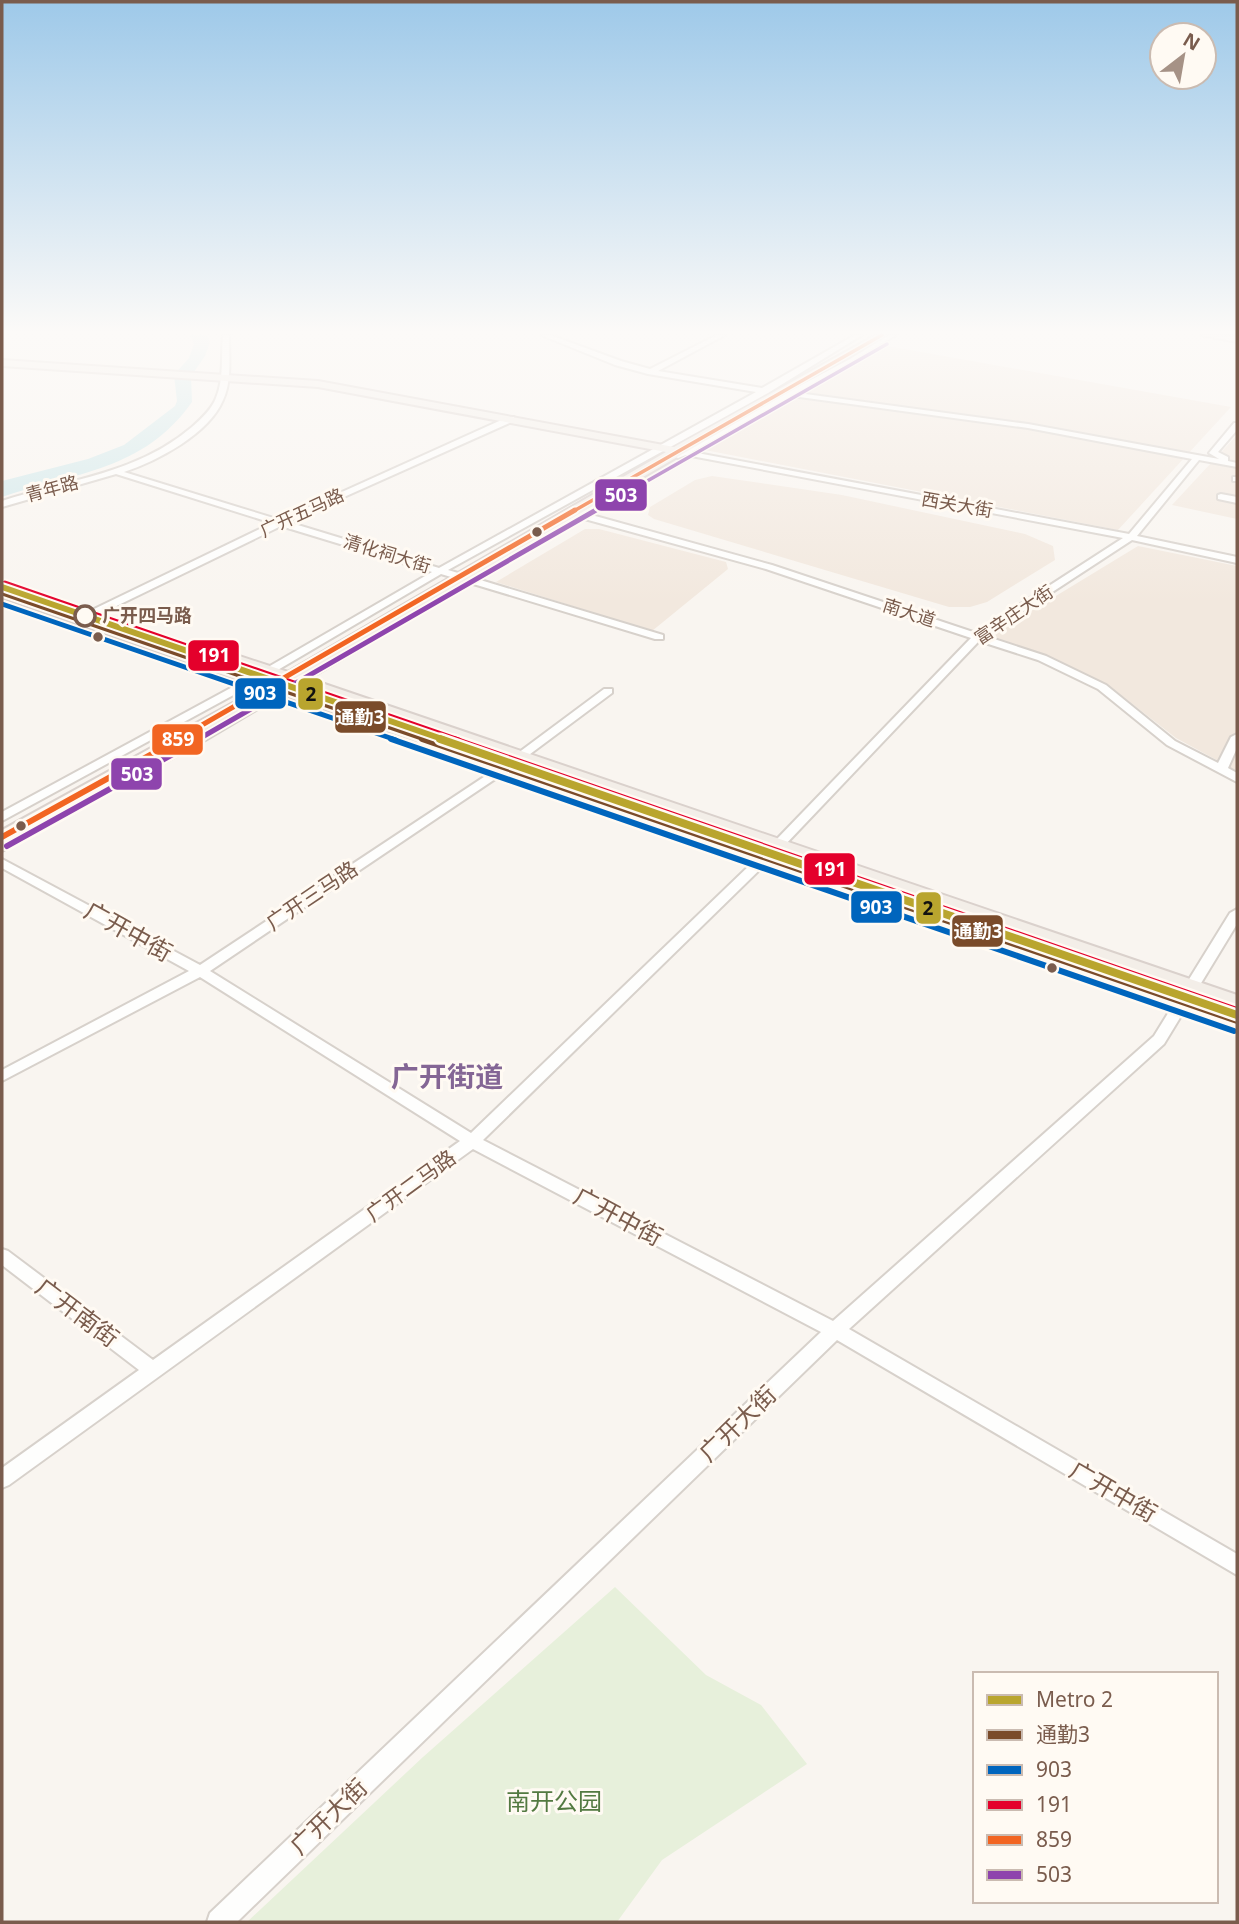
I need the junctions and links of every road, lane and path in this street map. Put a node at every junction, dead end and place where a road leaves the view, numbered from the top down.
1 (198, 425) edge
2 (498, 425) edge
3 (541, 425) edge
4 (717, 425) edge
5 (717, 425) edge
6 (718, 425) edge
7 (1020, 425) edge
8 (1237, 425) edge
9 (671, 450) junction
10 (1198, 457) junction
11 (1237, 464) edge
12 (117, 471) junction
13 (1221, 497) dead end
14 (1237, 500) edge
15 (2, 502) edge
16 (567, 511) junction
17 (282, 522) junction
18 (1130, 537) junction
19 (1237, 560) edge
20 (456, 575) junction
21 (2, 581) edge
22 (2, 593) edge
23 (96, 612) junction
24 (978, 636) junction
25 (659, 637) dead end
26 (277, 679) junction
27 (608, 691) dead end
28 (1237, 737) edge
29 (513, 762) junction
30 (1221, 770) junction
31 (1237, 778) edge
32 (2, 817) edge
33 (2, 826) edge
34 (2, 837) edge
35 (779, 844) junction
36 (2, 847) edge
37 (765, 857) junction
38 (2, 863) edge
39 (1237, 913) edge
40 (200, 971) junction
41 (1189, 994) junction
42 (1237, 1002) edge
43 (1237, 1021) edge
44 (2, 1076) edge
45 (472, 1141) junction
46 (2, 1256) edge
47 (835, 1331) junction
48 (153, 1370) junction
49 (2, 1479) edge
50 (1237, 1565) edge
51 (219, 1922) edge

1 - 12 street, 青年路
2 - 17 street, 广开五马路
3 - 9 main road
4 - 9 street
5 - 9 street
6 - 9 main road
7 - 10 street
8 - 11 street
9 - 16 main road
9 - 18 street, 西关大街
10 - 11 street
10 - 18 street, 富辛庄大街
12 - 15 street, 青年路
12 - 17 street, 清化祠大街
13 - 14 street
16 - 20 main road
16 - 24 street, 南大道
17 - 20 street, 清化祠大街
17 - 23 street, 广开五马路
18 - 19 street, 西关大街
18 - 24 street, 富辛庄大街
20 - 25 street, 清化祠大街
20 - 26 main road
20 - 26 street
21 - 23 main road
22 - 26 main road
23 - 26 main road
24 - 30 street, 南大道
24 - 35 street, 富辛庄大街
26 - 29 main road
26 - 32 street
26 - 33 main road
26 - 34 main road
26 - 36 street
27 - 29 street, 广开三马路
28 - 30 street
29 - 35 main road
29 - 37 main road
29 - 40 street, 广开三马路
30 - 31 street, 南大道
35 - 37 street, 广开二马路
35 - 41 main road
37 - 41 main road
37 - 45 street, 广开二马路
38 - 40 street, 广开中街
39 - 41 street, 广开大街
40 - 44 street, 广开三马路
40 - 45 street, 广开中街
41 - 42 main road
41 - 43 main road
41 - 47 street, 广开大街
45 - 47 street, 广开中街
45 - 48 street, 广开二马路
46 - 48 street, 广开南街
47 - 50 street, 广开中街
47 - 51 street, 广开大街
48 - 49 street, 广开二马路

